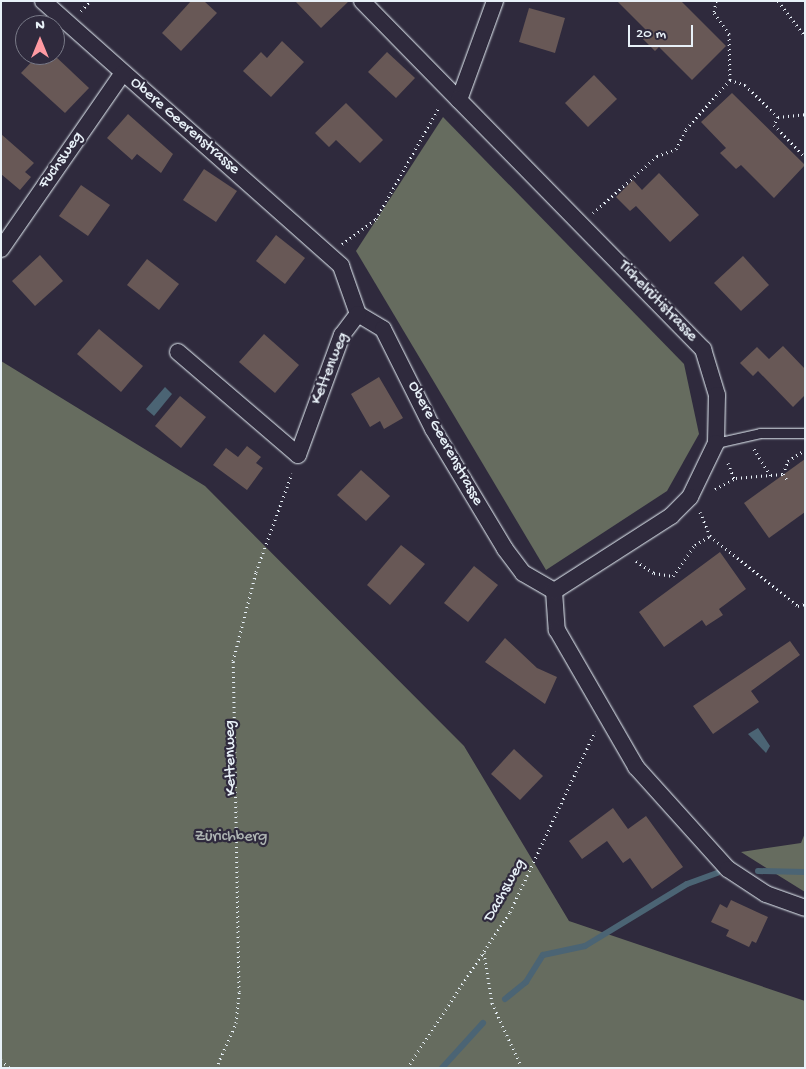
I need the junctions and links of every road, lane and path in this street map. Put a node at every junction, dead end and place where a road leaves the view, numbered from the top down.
1 (43, 1) edge
2 (362, 1) edge
3 (495, 1) edge
4 (716, 1) edge
5 (778, 1) edge
6 (805, 36) edge
7 (123, 73) junction
8 (730, 80) junction
9 (454, 95) junction
10 (805, 114) edge
11 (778, 117) junction
12 (805, 157) edge
13 (582, 224) junction
14 (1, 249) edge
15 (329, 253) junction
16 (358, 314) junction
17 (178, 352) dead end
18 (805, 433) edge
19 (716, 443) junction
20 (751, 444) dead end
21 (805, 450) edge
22 (298, 455) junction
23 (783, 474) junction
24 (771, 476) junction
25 (787, 480) dead end
26 (691, 499) junction
27 (710, 536) junction
28 (626, 546) junction
29 (554, 591) junction
30 (805, 604) edge
31 (604, 714) junction
32 (805, 908) edge
33 (484, 953) junction
34 (1, 1060) edge
35 (10, 1068) edge
36 (216, 1068) edge
37 (407, 1068) edge
38 (522, 1068) edge

1 - 7 street, Obere Geerenstrasse
2 - 9 street, Tichelrütistrasse
3 - 9 street
4 - 8 path
5 - 6 path
7 - 14 street, Fuchsweg
7 - 15 street, Obere Geerenstrasse
8 - 11 path
8 - 13 path
9 - 13 street, Tichelrütistrasse
9 - 15 path
10 - 11 path
11 - 12 path
13 - 19 street, Tichelrütistrasse
15 - 16 street, Obere Geerenstrasse
16 - 22 street, Kettenweg
16 - 29 street, Obere Geerenstrasse
17 - 22 street
18 - 19 lane
19 - 26 street, Tichelrütistrasse
20 - 24 path
21 - 23 path
22 - 36 path, Kettenweg
23 - 24 path
23 - 25 path
24 - 26 path
26 - 27 path
26 - 28 street, Tichelrütistrasse
27 - 28 path
27 - 30 path
28 - 29 street, Tichelrütistrasse
29 - 31 street
31 - 32 street
31 - 33 path, Dachsweg
33 - 37 path, Dachsweg
33 - 38 path
34 - 35 path

